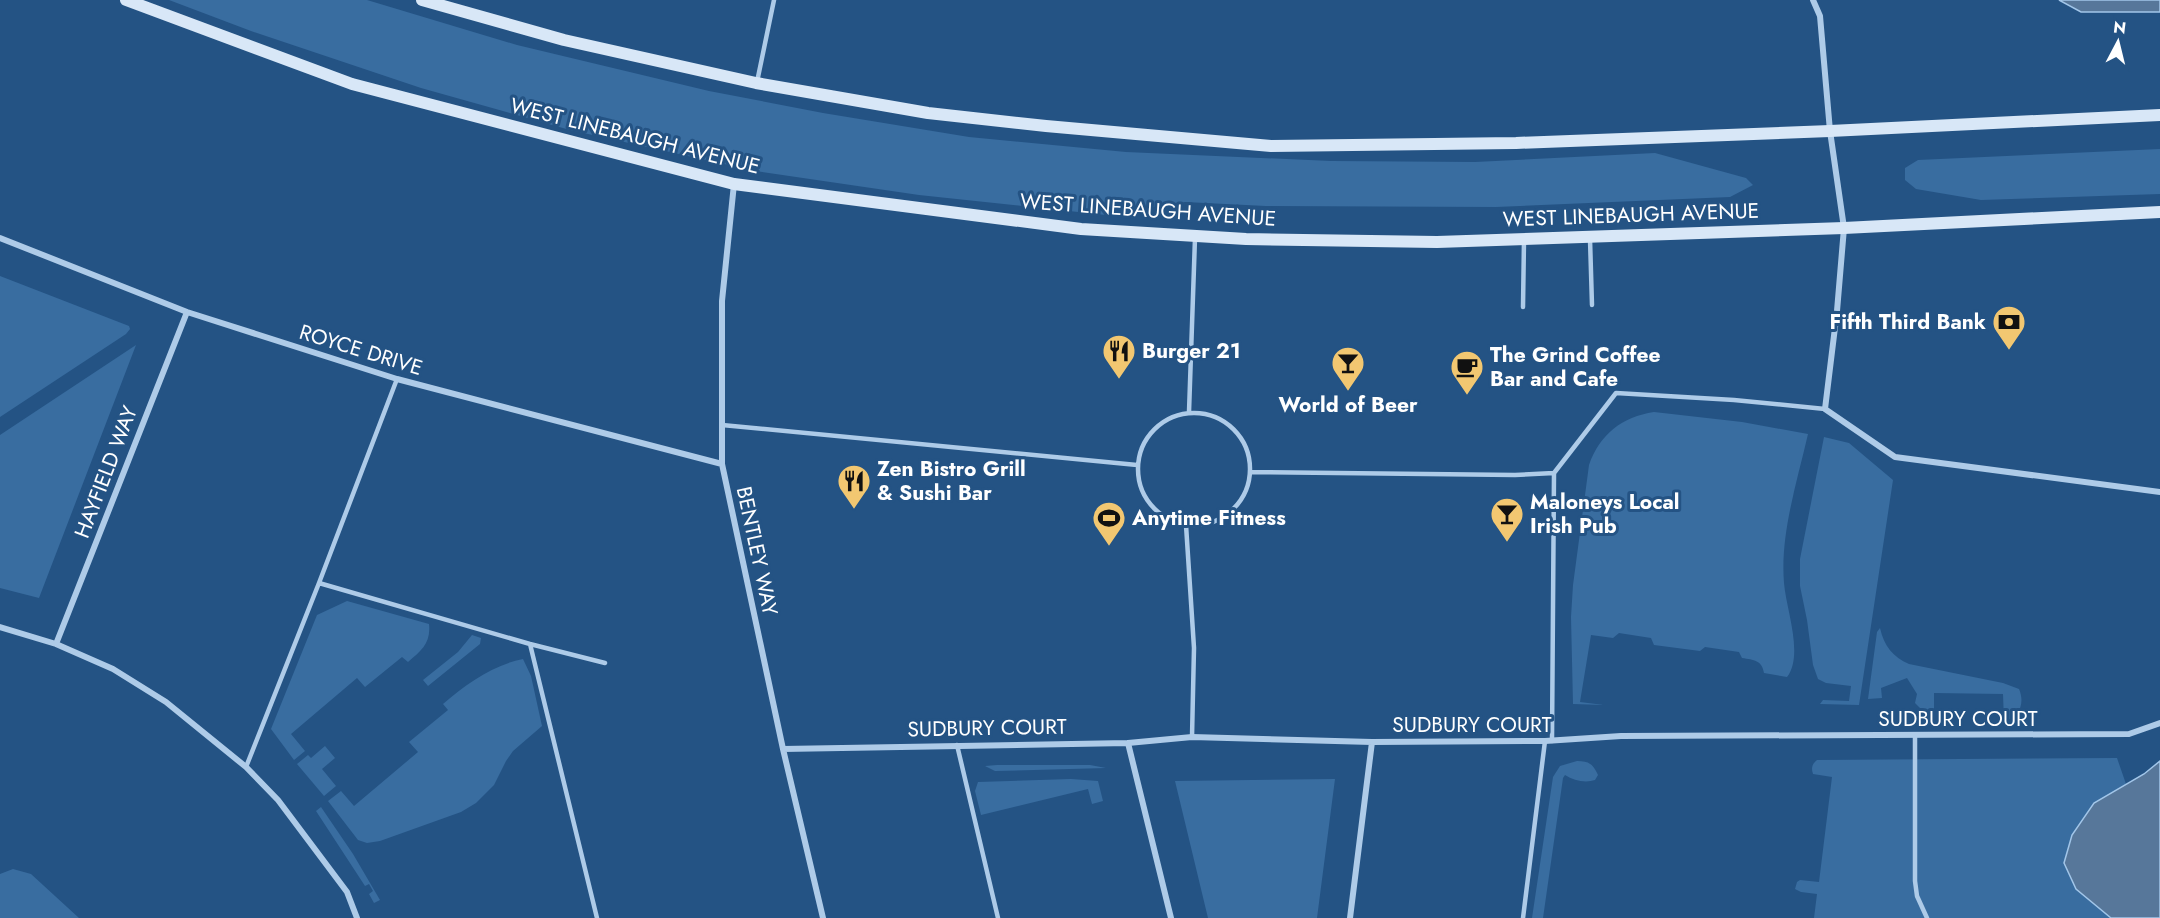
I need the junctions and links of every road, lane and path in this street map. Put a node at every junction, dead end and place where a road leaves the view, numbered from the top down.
1 (126, 0) edge
2 (422, 0) edge
3 (774, 0) edge
4 (1813, 0) edge
5 (756, 83) junction
6 (2160, 115) edge
7 (1830, 131) junction
8 (734, 184) junction
9 (2160, 212) edge
10 (1844, 228) junction
11 (1195, 236) junction
12 (1590, 236) junction
13 (0, 238) edge
14 (1524, 239) junction
15 (1593, 305) dead end
16 (1523, 307) dead end
17 (187, 312) junction
18 (397, 380) junction
19 (1825, 409) junction
20 (1189, 412) junction
21 (722, 425) junction
22 (722, 464) junction
23 (1137, 465) junction
24 (1251, 472) junction
25 (1554, 473) junction
26 (2160, 492) edge
27 (1186, 525) junction
28 (319, 583) junction
29 (0, 627) edge
30 (56, 644) junction
31 (530, 644) junction
32 (605, 663) dead end
33 (2160, 723) edge
34 (1915, 735) junction
35 (1192, 737) junction
36 (1549, 741) junction
37 (1372, 742) junction
38 (1128, 743) junction
39 (957, 745) junction
40 (783, 748) junction
41 (246, 767) junction
42 (357, 918) edge
43 (597, 918) edge
44 (823, 918) edge
45 (998, 918) edge
46 (1171, 918) edge
47 (1350, 918) edge
48 (1523, 918) edge
49 (1927, 918) edge

1 - 8 main road, WEST LINEBAUGH AVENUE
2 - 5 main road
3 - 5 lane
4 - 7 street
5 - 7 main road
6 - 7 main road
7 - 10 street
8 - 11 main road, WEST LINEBAUGH AVENUE
8 - 21 street, BENTLEY WAY
9 - 10 main road, WEST LINEBAUGH AVENUE
10 - 12 main road, WEST LINEBAUGH AVENUE
10 - 19 street
11 - 14 main road, WEST LINEBAUGH AVENUE
11 - 20 lane
12 - 14 main road, WEST LINEBAUGH AVENUE
12 - 15 lane
13 - 17 street, ROYCE DRIVE
14 - 16 lane
17 - 18 street, ROYCE DRIVE
17 - 30 street, HAYFIELD WAY
18 - 22 street, ROYCE DRIVE
18 - 28 lane
19 - 25 lane
19 - 26 street
20 - 23 lane
20 - 24 lane
21 - 22 street, BENTLEY WAY
21 - 23 lane
22 - 40 street, BENTLEY WAY
23 - 27 lane
24 - 25 lane
24 - 27 lane
25 - 36 lane
27 - 35 lane
28 - 31 lane
28 - 41 lane
29 - 30 street
30 - 41 street
31 - 32 lane
31 - 43 lane
33 - 34 street, SUDBURY COURT
34 - 36 street, SUDBURY COURT
34 - 49 lane
35 - 37 street, SUDBURY COURT
35 - 38 street, SUDBURY COURT
36 - 37 street, SUDBURY COURT
36 - 48 lane
37 - 47 street
38 - 39 street, SUDBURY COURT
38 - 46 street
39 - 40 street, SUDBURY COURT
39 - 45 lane
40 - 44 street, BENTLEY WAY
41 - 42 street

